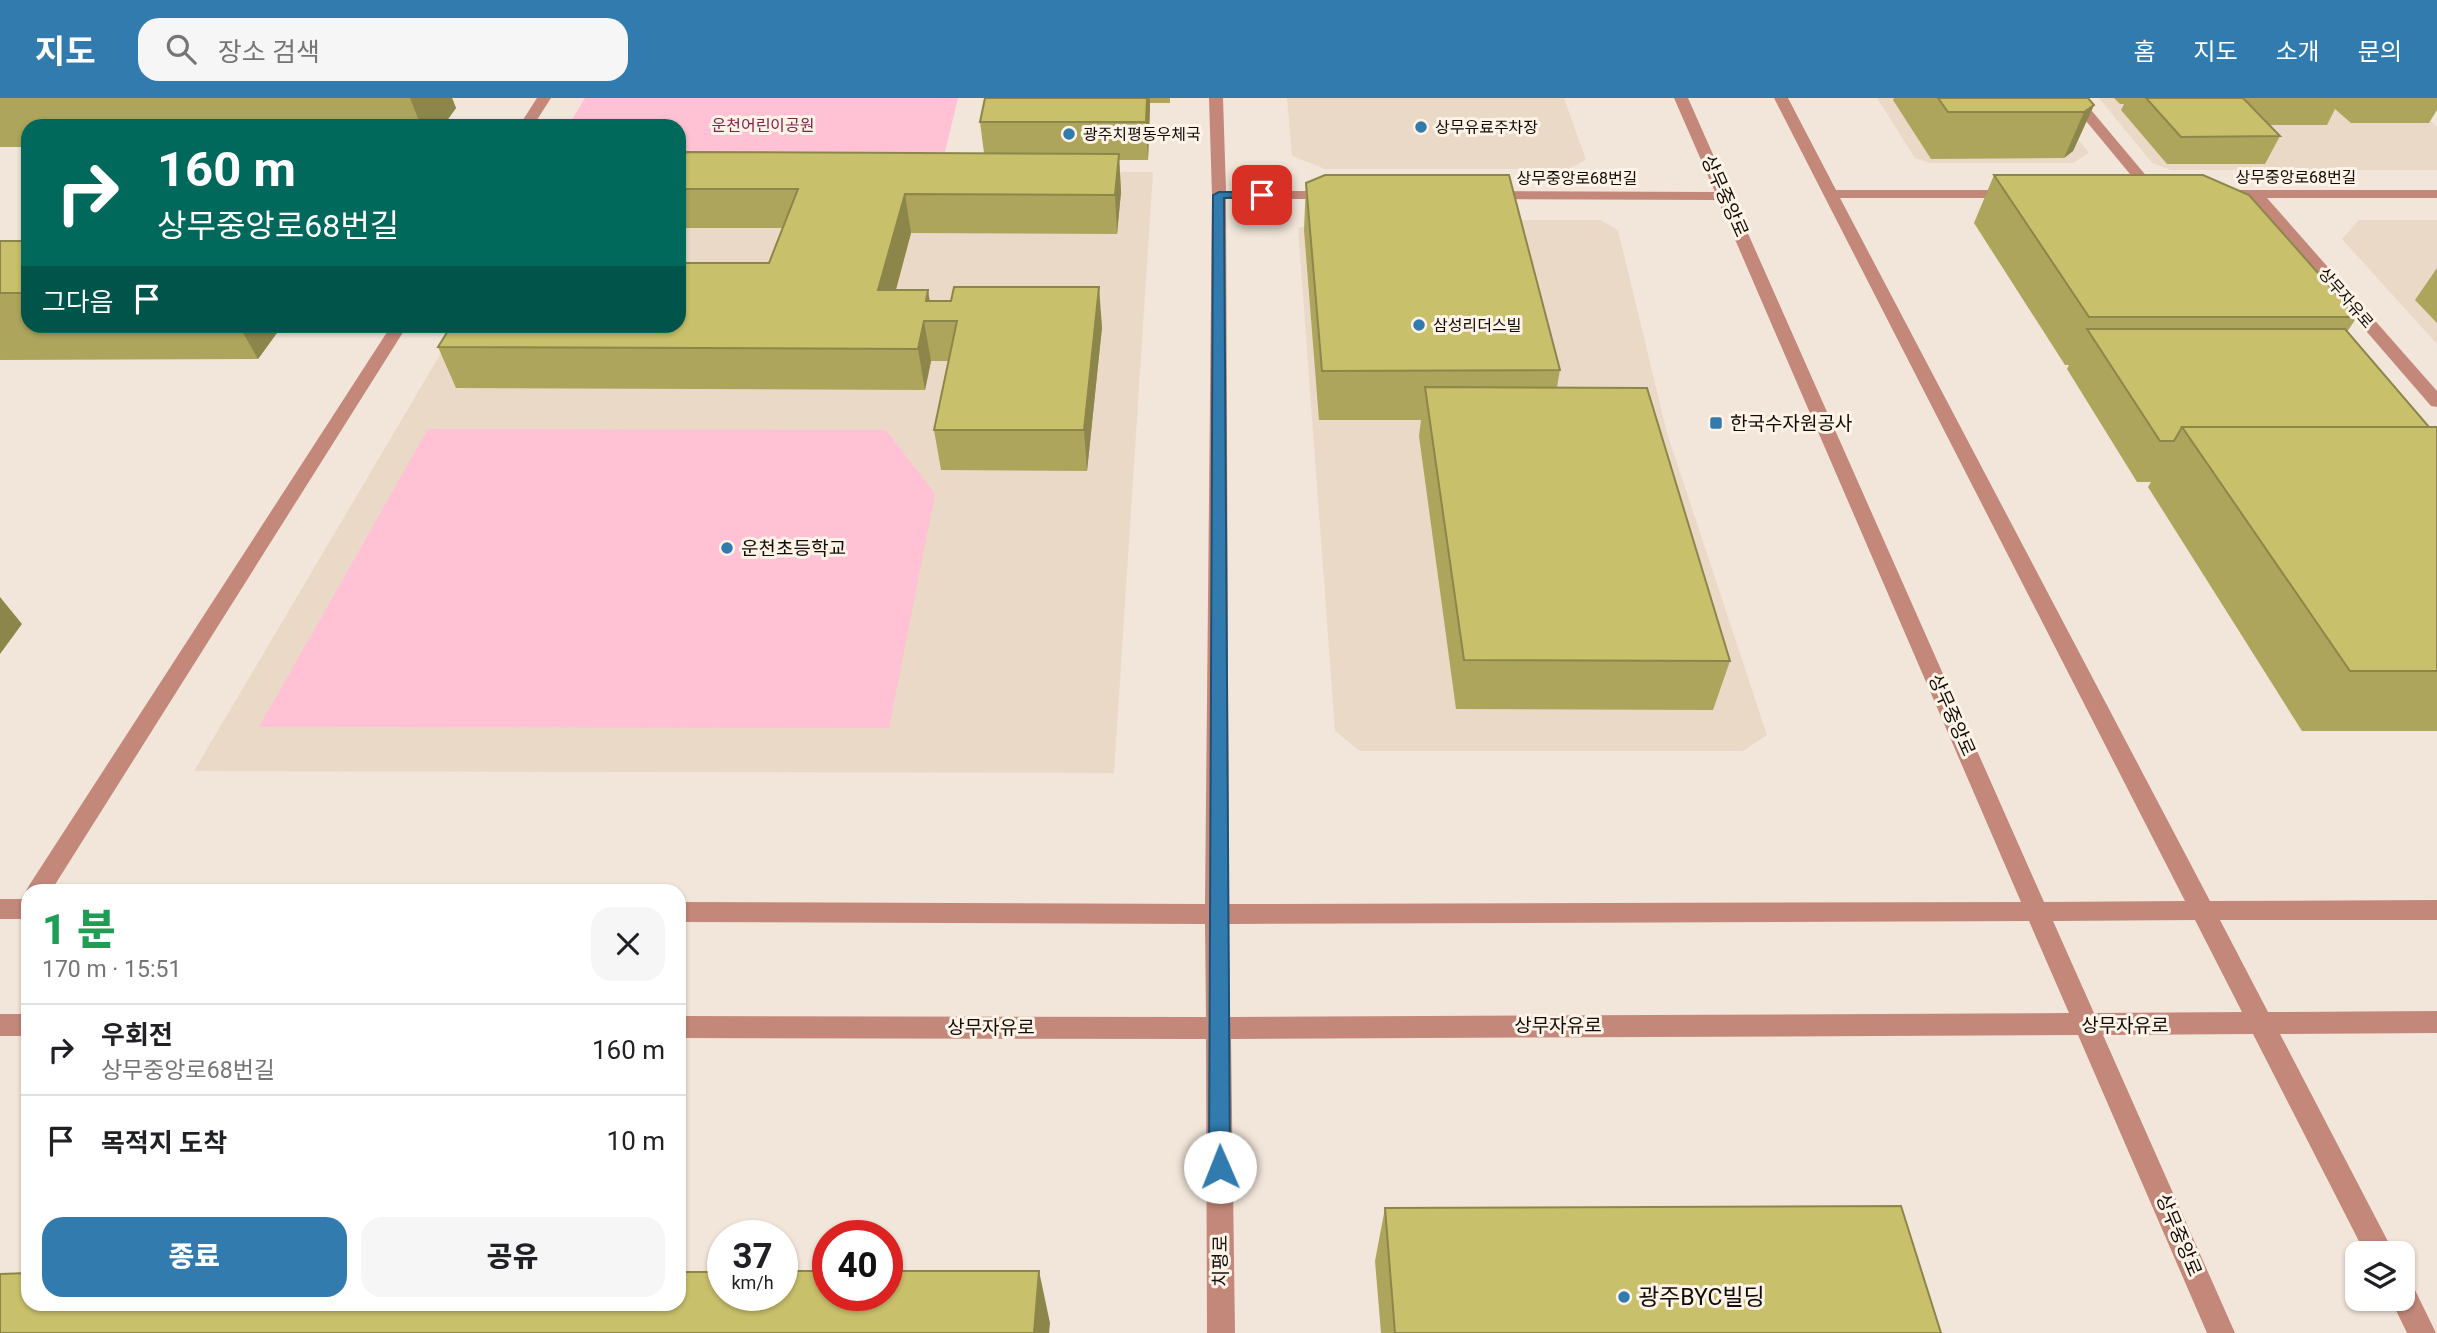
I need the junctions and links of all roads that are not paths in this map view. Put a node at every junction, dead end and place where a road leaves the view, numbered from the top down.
1 (544, 98) edge
2 (1216, 98) edge
3 (1682, 98) edge
4 (1781, 98) edge
5 (2074, 98) edge
6 (530, 119) edge
7 (1831, 194) junction
8 (2033, 194) edge
9 (2127, 194) edge
10 (2204, 194) edge
11 (2255, 194) junction
12 (2437, 194) edge
13 (1219, 195) junction
14 (1345, 195) edge
15 (1468, 195) edge
16 (1725, 196) junction
17 (395, 333) edge
18 (2437, 402) edge
19 (43, 884) edge
20 (21, 906) edge
21 (0, 909) edge
22 (2437, 910) edge
23 (686, 912) edge
24 (2038, 913) junction
25 (2205, 913) junction
26 (1217, 914) junction
27 (2437, 1022) edge
28 (0, 1025) edge
29 (21, 1025) edge
30 (2088, 1025) junction
31 (2263, 1025) junction
32 (686, 1027) edge
33 (1218, 1028) junction
34 (2374, 1241) edge
35 (2411, 1311) edge
36 (1221, 1333) edge
37 (2221, 1333) edge
38 (2422, 1333) edge

1 - 6 street
2 - 13 street, 치평로
3 - 16 street, 상무중앙로
4 - 7 street
5 - 9 street
7 - 8 street
7 - 25 street
10 - 11 street, 상무중앙로68번길
11 - 12 street, 상무중앙로68번길
11 - 18 street, 상무자유로
13 - 14 street
13 - 26 street, 치평로
15 - 16 street, 상무중앙로68번길
16 - 24 street, 상무중앙로
17 - 19 street
20 - 21 street
22 - 25 street
23 - 26 street
24 - 25 street
24 - 26 street
24 - 30 street, 상무중앙로
25 - 31 street
26 - 33 street, 치평로
27 - 31 street, 상무자유로
28 - 29 street
30 - 31 street, 상무자유로
30 - 33 street, 상무자유로
30 - 37 street, 상무중앙로
31 - 34 street
32 - 33 street, 상무자유로
33 - 36 street, 치평로
35 - 38 street

